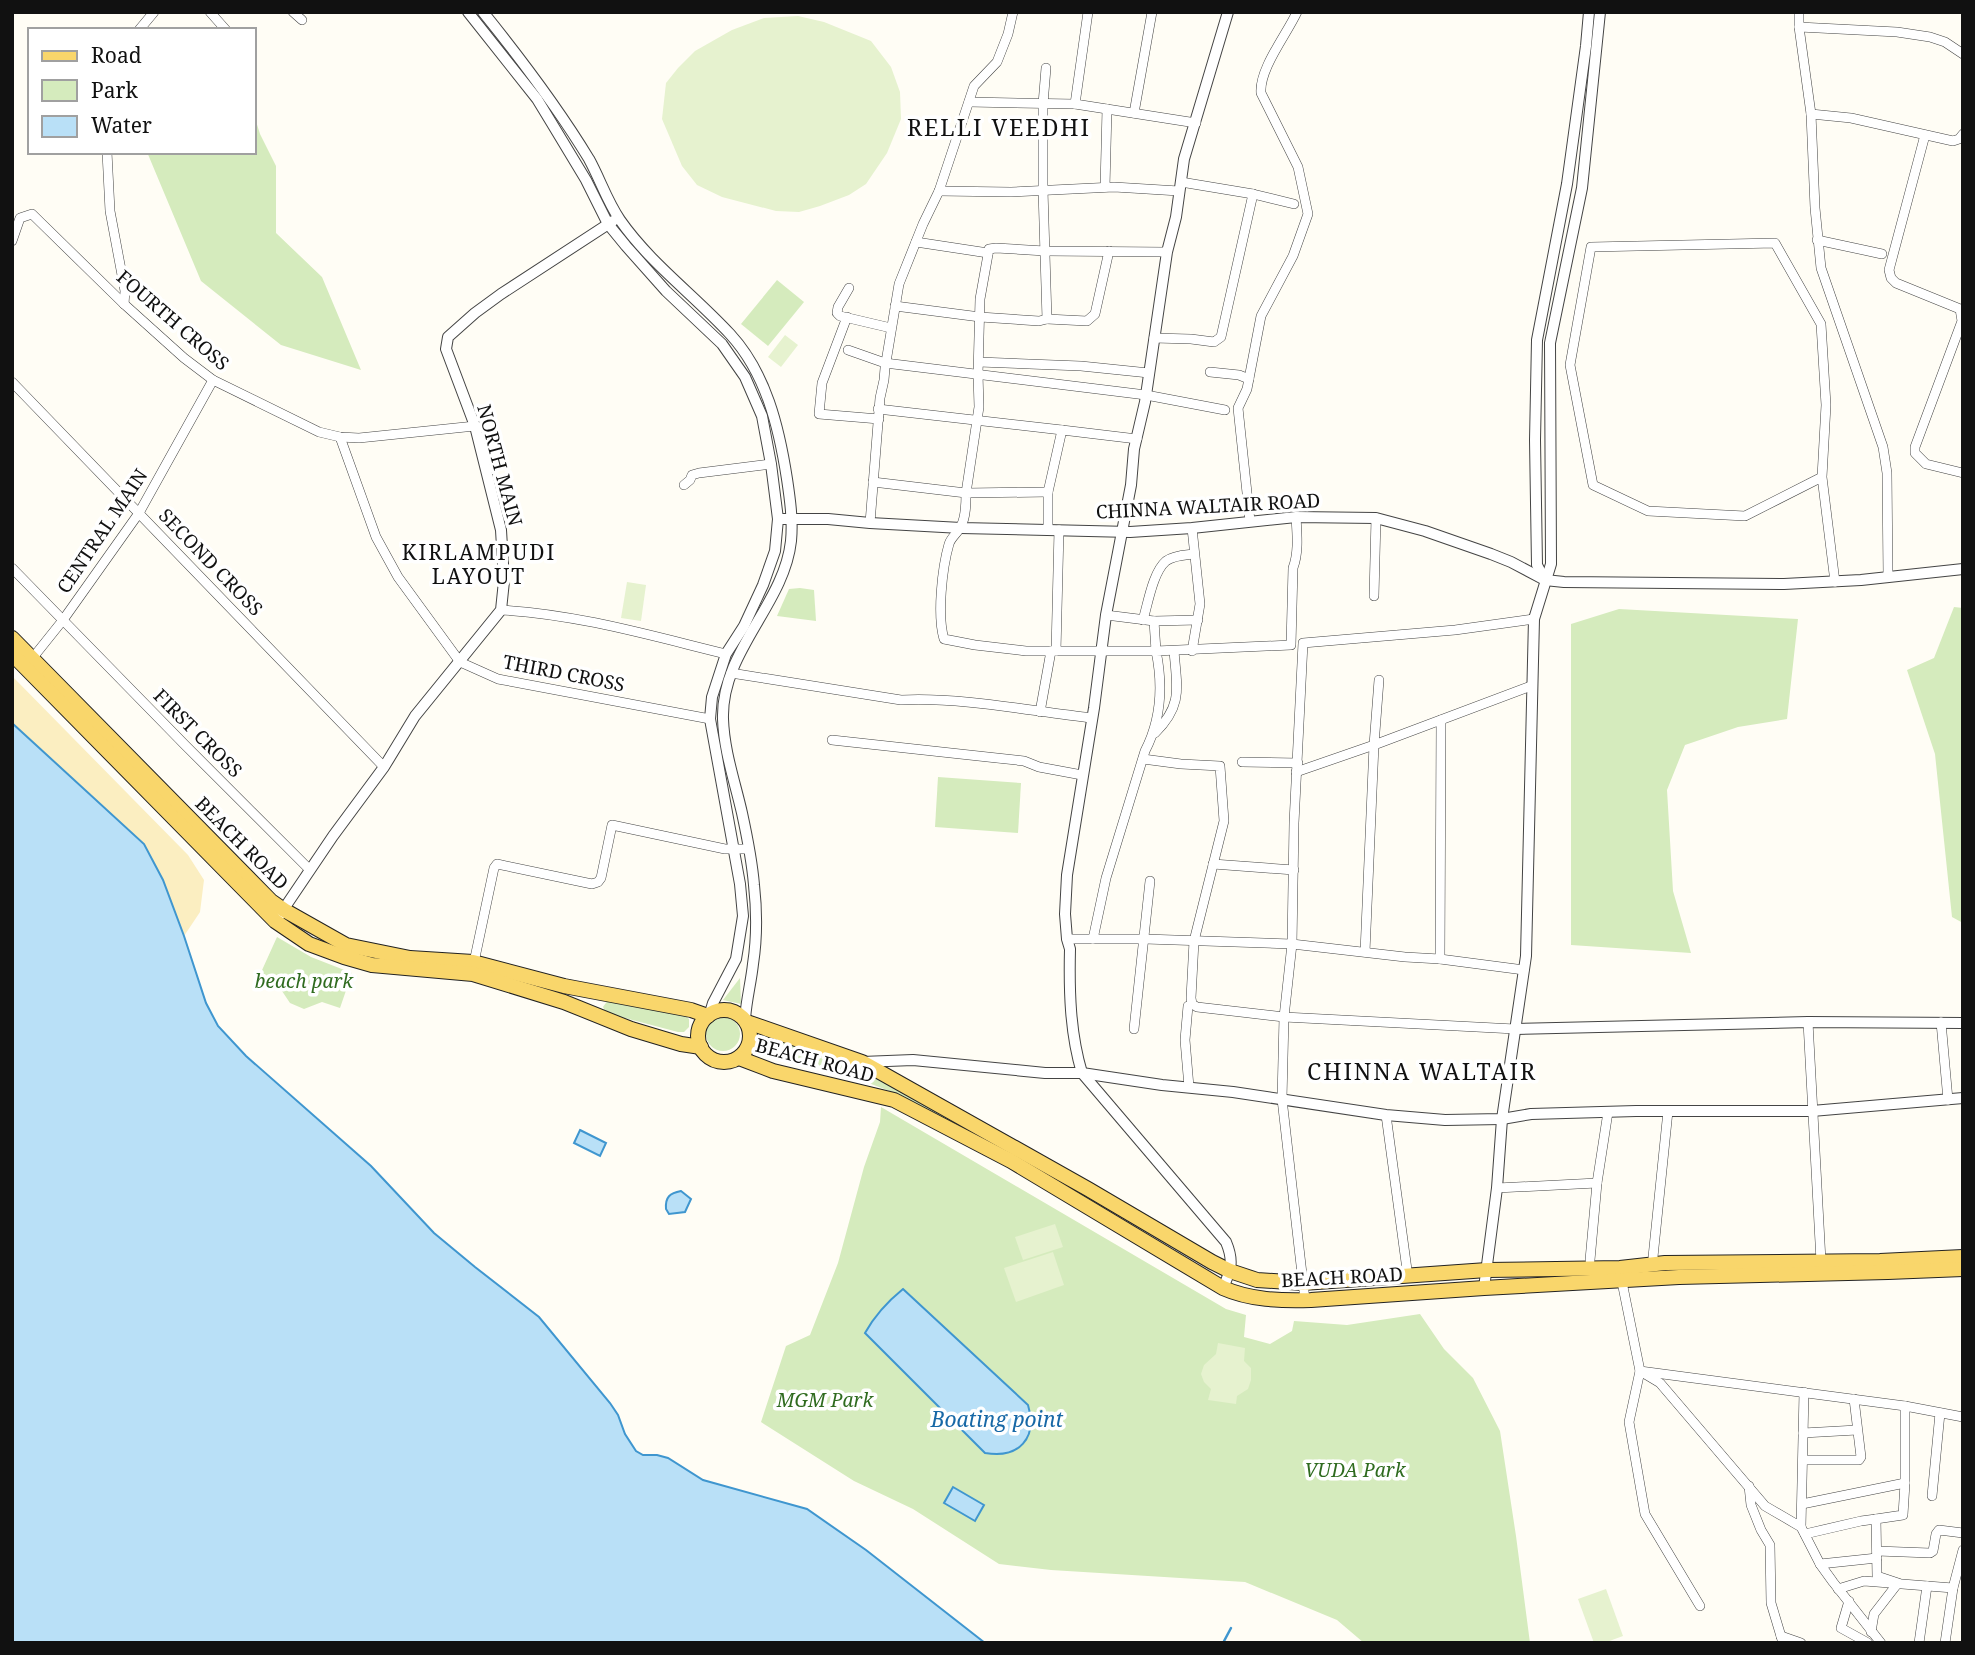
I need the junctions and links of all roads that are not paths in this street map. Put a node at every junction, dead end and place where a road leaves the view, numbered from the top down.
1 (154, 12) edge
2 (210, 12) edge
3 (293, 12) edge
4 (468, 12) edge
5 (484, 12) edge
6 (1013, 12) edge
7 (1088, 12) edge
8 (1152, 12) edge
9 (1228, 12) edge
10 (1297, 12) edge
11 (1589, 12) edge
12 (1601, 12) edge
13 (1799, 12) edge
14 (302, 20) dead end
15 (1799, 27) junction
16 (141, 28) edge
17 (224, 28) edge
18 (1963, 54) edge
19 (1046, 68) dead end
20 (969, 102) junction
21 (1044, 104) junction
22 (1075, 104) junction
23 (1107, 109) junction
24 (1134, 113) junction
25 (1811, 114) junction
26 (1196, 123) junction
27 (1963, 134) edge
28 (1925, 135) junction
29 (107, 154) edge
30 (1180, 186) junction
31 (1105, 187) junction
32 (1044, 190) junction
33 (939, 191) junction
34 (1253, 194) junction
35 (1294, 204) dead end
36 (613, 220) junction
37 (1817, 240) junction
38 (12, 241) edge
39 (916, 242) junction
40 (1045, 251) junction
41 (1109, 251) junction
42 (1167, 252) junction
43 (988, 253) junction
44 (1882, 254) dead end
45 (849, 288) dead end
46 (124, 304) junction
47 (895, 306) junction
48 (847, 317) junction
49 (980, 317) junction
50 (1046, 319) junction
51 (891, 328) junction
52 (1154, 338) junction
53 (1953, 347) junction
54 (849, 351) dead end
55 (1963, 352) edge
56 (979, 362) junction
57 (885, 363) junction
58 (1210, 372) dead end
59 (1149, 373) junction
60 (978, 374) junction
61 (1249, 379) junction
62 (213, 380) junction
63 (12, 382) edge
64 (1146, 396) junction
65 (1225, 410) dead end
66 (878, 414) junction
67 (977, 421) junction
68 (475, 426) junction
69 (1062, 430) junction
70 (340, 437) junction
71 (1137, 439) junction
72 (771, 464) junction
73 (1963, 473) edge
74 (1822, 477) junction
75 (873, 482) junction
76 (684, 485) dead end
77 (1048, 492) junction
78 (966, 493) junction
79 (139, 513) junction
80 (1296, 517) junction
81 (1377, 518) junction
82 (778, 519) junction
83 (791, 519) junction
84 (1250, 522) junction
85 (870, 523) junction
86 (961, 528) junction
87 (1192, 528) junction
88 (1053, 530) junction
89 (1121, 531) junction
90 (1194, 554) junction
91 (12, 568) edge
92 (1963, 569) edge
93 (1888, 576) junction
94 (1545, 580) junction
95 (1835, 582) junction
96 (1374, 596) dead end
97 (501, 610) junction
98 (1106, 615) junction
99 (1534, 619) junction
100 (63, 620) junction
101 (1148, 620) junction
102 (1198, 620) junction
103 (12, 638) edge
104 (1303, 643) junction
105 (1291, 645) junction
106 (1101, 650) junction
107 (1192, 650) junction
108 (1053, 651) junction
109 (1156, 651) junction
110 (1174, 651) junction
111 (12, 654) edge
112 (726, 654) junction
113 (460, 662) junction
114 (28, 663) junction
115 (731, 674) junction
116 (1379, 680) dead end
117 (1531, 686) junction
118 (1040, 712) junction
119 (1092, 718) junction
120 (710, 719) junction
121 (1441, 720) junction
122 (1154, 734) junction
123 (832, 740) dead end
124 (1374, 745) junction
125 (1143, 759) junction
126 (1242, 762) dead end
127 (384, 767) junction
128 (1297, 767) junction
129 (1082, 775) junction
130 (748, 849) junction
131 (733, 850) junction
132 (1213, 864) junction
133 (309, 869) junction
134 (1294, 870) junction
135 (1150, 881) dead end
136 (279, 916) junction
137 (1067, 939) junction
138 (1093, 939) junction
139 (1145, 939) junction
140 (1194, 941) junction
141 (1292, 944) junction
142 (1365, 952) junction
143 (1440, 958) junction
144 (473, 968) junction
145 (1524, 970) junction
146 (1188, 1006) dead end
147 (709, 1015) junction
148 (1284, 1017) junction
149 (746, 1021) junction
150 (1808, 1021) junction
151 (1941, 1023) junction
152 (1963, 1023) edge
153 (1134, 1029) dead end
154 (1515, 1029) junction
155 (701, 1047) junction
156 (738, 1058) junction
157 (862, 1062) junction
158 (1082, 1073) junction
159 (1189, 1087) junction
160 (1963, 1098) edge
161 (1282, 1099) junction
162 (1948, 1100) junction
163 (1668, 1111) junction
164 (1812, 1111) junction
165 (1608, 1112) junction
166 (1386, 1115) junction
167 (1502, 1119) junction
168 (1597, 1183) junction
169 (1497, 1188) junction
170 (1653, 1257) dead end
171 (1963, 1257) edge
172 (1590, 1260) dead end
173 (1821, 1262) junction
174 (1963, 1269) edge
175 (1230, 1270) junction
176 (1487, 1270) junction
177 (1621, 1275) junction
178 (1408, 1277) junction
179 (1303, 1283) junction
180 (1223, 1288) junction
181 (1484, 1288) junction
182 (1304, 1300) junction
183 (1640, 1371) junction
184 (1804, 1392) junction
185 (1854, 1399) junction
186 (1905, 1406) junction
187 (1940, 1413) junction
188 (1963, 1417) edge
189 (1857, 1430) junction
190 (1803, 1433) junction
191 (1803, 1460) junction
192 (1905, 1483) junction
193 (1749, 1486) junction
194 (1932, 1496) dead end
195 (1802, 1504) junction
196 (1876, 1519) junction
197 (1803, 1530) junction
198 (1963, 1533) edge
199 (1963, 1550) edge
200 (1877, 1554) junction
201 (1820, 1564) junction
202 (1898, 1583) junction
203 (1927, 1586) junction
204 (1952, 1588) junction
205 (1838, 1589) junction
206 (1849, 1601) junction
207 (1700, 1606) dead end
208 (1871, 1632) junction
209 (1782, 1639) edge
210 (1801, 1643) edge
211 (1868, 1643) edge
212 (1881, 1643) edge
213 (1919, 1643) edge
214 (1945, 1643) edge

1 - 16 street
2 - 17 street
3 - 14 street
4 - 36 street
5 - 36 street
6 - 20 street
7 - 22 street
8 - 24 street
9 - 26 street
10 - 61 street
11 - 94 street
12 - 94 street
13 - 15 street
15 - 18 street
15 - 25 street
19 - 21 street
20 - 21 street
20 - 33 street
21 - 22 street
21 - 32 street
22 - 23 street
23 - 24 street
23 - 31 street
24 - 26 street
25 - 28 street
25 - 37 street
26 - 30 street
27 - 28 street
28 - 53 street
29 - 46 street
30 - 31 street
30 - 34 street
30 - 42 street
31 - 32 street
32 - 33 street
32 - 40 street
33 - 39 street
34 - 35 street
34 - 52 street
36 - 68 street, NORTH MAIN
36 - 72 street
36 - 83 street
37 - 44 street
37 - 93 street
38 - 46 street, FOURTH CROSS
39 - 43 street
39 - 47 street
40 - 41 street
40 - 43 street
40 - 50 street
41 - 42 street
41 - 50 street
42 - 52 street
43 - 49 street
45 - 48 street
46 - 62 street, FOURTH CROSS
47 - 49 street
47 - 51 street
48 - 51 street
48 - 66 street
49 - 50 street
49 - 56 street
51 - 57 street
52 - 59 street
53 - 55 street
53 - 73 street
54 - 57 street
56 - 59 street
56 - 60 street
57 - 60 street
57 - 66 street
58 - 61 street
59 - 64 street
60 - 64 street
60 - 67 street
61 - 84 street
62 - 70 street, FOURTH CROSS
62 - 79 street, CENTRAL MAIN
63 - 79 street, SECOND CROSS
64 - 65 street
64 - 71 street
66 - 67 street
66 - 75 street
67 - 69 street
67 - 78 street
68 - 70 street, FOURTH CROSS
68 - 97 street, NORTH MAIN
69 - 71 street
69 - 77 street
70 - 113 street, THIRD CROSS
71 - 89 street
72 - 76 street
72 - 82 street
74 - 74 street
74 - 95 street
75 - 78 street
75 - 85 street
77 - 78 street
77 - 88 street
78 - 86 street
79 - 100 street, CENTRAL MAIN
79 - 127 street, SECOND CROSS
80 - 81 street, CHINNA WALTAIR ROAD
80 - 84 street, CHINNA WALTAIR ROAD
80 - 105 street
81 - 94 street, CHINNA WALTAIR ROAD
81 - 96 street
82 - 83 street, CHINNA WALTAIR ROAD
82 - 112 street
83 - 85 street, CHINNA WALTAIR ROAD
83 - 115 street
84 - 87 street, CHINNA WALTAIR ROAD
85 - 86 street, CHINNA WALTAIR ROAD
86 - 88 street, CHINNA WALTAIR ROAD
86 - 108 street
87 - 89 street, CHINNA WALTAIR ROAD
87 - 90 street
88 - 89 street, CHINNA WALTAIR ROAD
88 - 108 street
89 - 98 street
90 - 101 street
90 - 102 street
91 - 100 street, FIRST CROSS
92 - 93 street
93 - 95 street
94 - 95 street
94 - 99 street
97 - 112 street
97 - 113 street
98 - 101 street
98 - 106 street
99 - 104 street
99 - 117 street
100 - 114 street, CENTRAL MAIN
100 - 133 street, FIRST CROSS
101 - 102 street
101 - 109 street
102 - 107 street
103 - 114 main road, BEACH ROAD
104 - 105 street
104 - 128 street
105 - 107 street
106 - 108 street
106 - 109 street
106 - 119 street
107 - 110 street
108 - 118 street
109 - 110 street
109 - 122 street
110 - 122 street
111 - 114 main road, BEACH ROAD
112 - 120 street
113 - 120 street, THIRD CROSS
113 - 127 street
114 - 136 main road, BEACH ROAD
115 - 118 street
115 - 130 street
116 - 124 street
117 - 121 street
117 - 145 street
118 - 119 street
119 - 129 street
120 - 131 street
121 - 124 street
121 - 143 street
122 - 125 street
123 - 129 street
124 - 128 street
124 - 142 street
125 - 132 street
125 - 138 street
126 - 128 street
127 - 133 street
128 - 134 street
129 - 137 street
130 - 131 street
130 - 149 street
131 - 144 street
131 - 147 street
132 - 134 street
132 - 140 street
133 - 136 street
134 - 141 street
135 - 139 street
136 - 144 main road, BEACH ROAD
137 - 138 street
137 - 158 street
138 - 139 street
139 - 140 street
139 - 153 street
140 - 141 street
140 - 148 street
141 - 142 street
141 - 148 street
142 - 143 street
143 - 145 street
144 - 147 main road, BEACH ROAD
144 - 155 main road, BEACH ROAD
145 - 154 street
146 - 159 street
147 - 149 main road
147 - 155 main road
148 - 154 street
148 - 161 street
149 - 156 main road
149 - 157 main road, BEACH ROAD
150 - 151 street
150 - 154 street
150 - 164 street
151 - 152 street
151 - 162 street
154 - 167 street
155 - 156 main road
156 - 180 main road, BEACH ROAD
157 - 158 street
157 - 175 main road, BEACH ROAD
158 - 159 street
158 - 175 street
159 - 161 street
160 - 162 street
161 - 166 street
161 - 179 street
162 - 164 street
163 - 164 street
163 - 165 street
163 - 170 street
164 - 173 street
165 - 167 street
165 - 168 street
166 - 167 street
166 - 178 street
167 - 169 street
168 - 169 street
168 - 172 street
169 - 176 street
171 - 173 main road, BEACH ROAD
173 - 177 main road, BEACH ROAD
174 - 177 main road, BEACH ROAD
175 - 179 main road, BEACH ROAD
175 - 180 street
176 - 177 main road, BEACH ROAD
176 - 178 main road, BEACH ROAD
176 - 181 street
177 - 181 main road, BEACH ROAD
177 - 183 street
178 - 179 main road, BEACH ROAD
179 - 182 street
180 - 182 main road, BEACH ROAD
181 - 182 main road, BEACH ROAD
183 - 184 street
183 - 193 street
183 - 207 street
184 - 185 street
184 - 190 street
185 - 186 street
185 - 189 street
186 - 187 street
186 - 192 street
187 - 188 street
187 - 194 street
189 - 190 street
189 - 191 street
190 - 191 street
191 - 195 street
192 - 195 street
192 - 196 street
193 - 197 street
193 - 209 street
195 - 197 street
196 - 197 street
196 - 200 street
197 - 201 street
198 - 200 street
199 - 204 street
200 - 201 street
200 - 202 street
201 - 205 street
202 - 203 street
202 - 205 street
202 - 208 street
203 - 204 street
203 - 213 street
204 - 214 street
205 - 206 street
206 - 208 street
206 - 211 street
208 - 212 street
209 - 210 street

